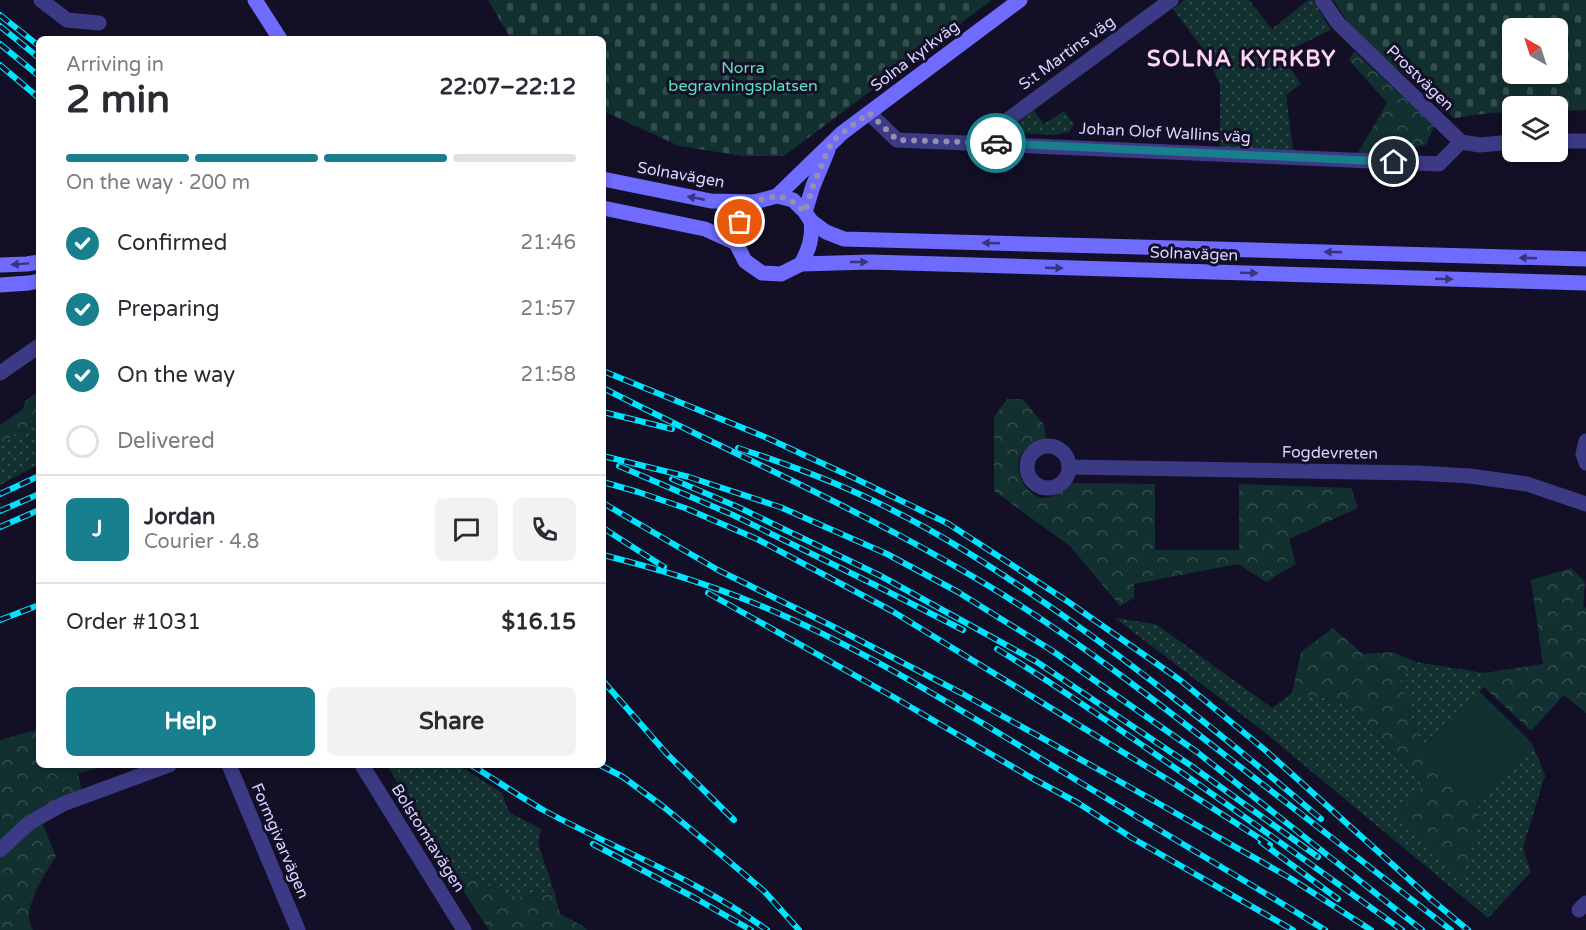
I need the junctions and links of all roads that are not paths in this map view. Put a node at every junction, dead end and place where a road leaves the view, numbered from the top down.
1 (41, 0) edge
2 (255, 0) edge
3 (1020, 0) edge
4 (1171, 0) edge
5 (1322, 0) edge
6 (99, 23) dead end
7 (278, 36) edge
8 (869, 113) junction
9 (832, 141) junction
10 (1568, 141) edge
11 (1586, 141) edge
12 (1461, 142) junction
13 (995, 143) junction
14 (1502, 143) edge
15 (606, 180) edge
16 (777, 196) junction
17 (754, 202) junction
18 (606, 209) edge
19 (808, 216) junction
20 (736, 243) junction
21 (1586, 259) edge
22 (36, 262) edge
23 (801, 264) junction
24 (0, 265) edge
25 (36, 281) edge
26 (1586, 283) edge
27 (0, 285) edge
28 (36, 348) edge
29 (0, 373) edge
30 (1586, 441) edge
31 (1586, 463) edge
32 (1070, 467) dead end
33 (1586, 504) edge
34 (161, 768) edge
35 (230, 768) edge
36 (364, 768) edge
37 (0, 850) edge
38 (298, 930) edge
39 (464, 930) edge

1 - 6 street
2 - 7 main road
3 - 8 main road, Solna kyrkväg
4 - 13 street, S:t Martins väg
5 - 12 street, Prostvägen
8 - 9 main road, Solna kyrkväg
8 - 13 street, Johan Olof Wallins väg
9 - 16 main road, Solna kyrkväg
9 - 19 main road
10 - 11 street
12 - 13 street, Johan Olof Wallins väg
12 - 14 street
17 -> 15 main road, Solnavägen
16 - 17 main road, Solnavägen
16 - 19 main road, Solnavägen
17 - 20 main road
18 - 20 main road, Solnavägen
21 -> 19 main road, Solnavägen
19 - 23 main road
20 - 23 main road, Solnavägen
22 -> 24 main road
23 -> 26 main road, Solnavägen
25 - 27 main road
28 - 29 street
30 - 31 street
32 - 33 street, Fogdevreten
34 - 37 street
35 - 38 street, Formgivarvägen
36 - 39 street, Bolstomtavägen

